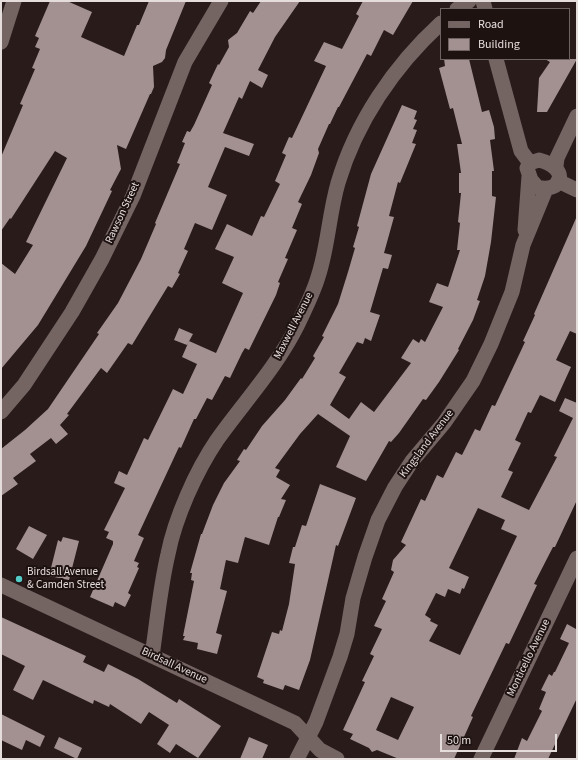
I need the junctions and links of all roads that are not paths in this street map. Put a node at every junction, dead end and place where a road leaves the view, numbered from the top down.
1 (14, 1) edge
2 (221, 1) edge
3 (469, 1) edge
4 (458, 8) edge
5 (440, 25) edge
6 (1, 42) edge
7 (496, 60) edge
8 (577, 116) edge
9 (556, 166) junction
10 (530, 169) junction
11 (552, 185) junction
12 (577, 190) edge
13 (523, 245) junction
14 (1, 412) edge
15 (577, 558) edge
16 (1, 585) edge
17 (152, 656) junction
18 (308, 738) junction
19 (296, 759) edge
20 (337, 759) edge
21 (481, 759) edge

1 - 6 street
2 - 14 street, Rawson Street
3 - 4 street
5 - 17 street, Maxwell Avenue
7 - 10 street
8 - 9 street
9 - 10 street
9 - 11 street
10 - 11 street
10 - 13 street, Kingsland Avenue
11 - 12 street
11 - 13 street, Kingsland Avenue
13 - 18 street, Kingsland Avenue
15 - 21 street, Monticello Avenue
16 - 17 street, Birdsall Avenue
17 - 18 street, Birdsall Avenue
18 - 19 street, Kingsland Avenue
18 - 20 street, Birdsall Avenue

